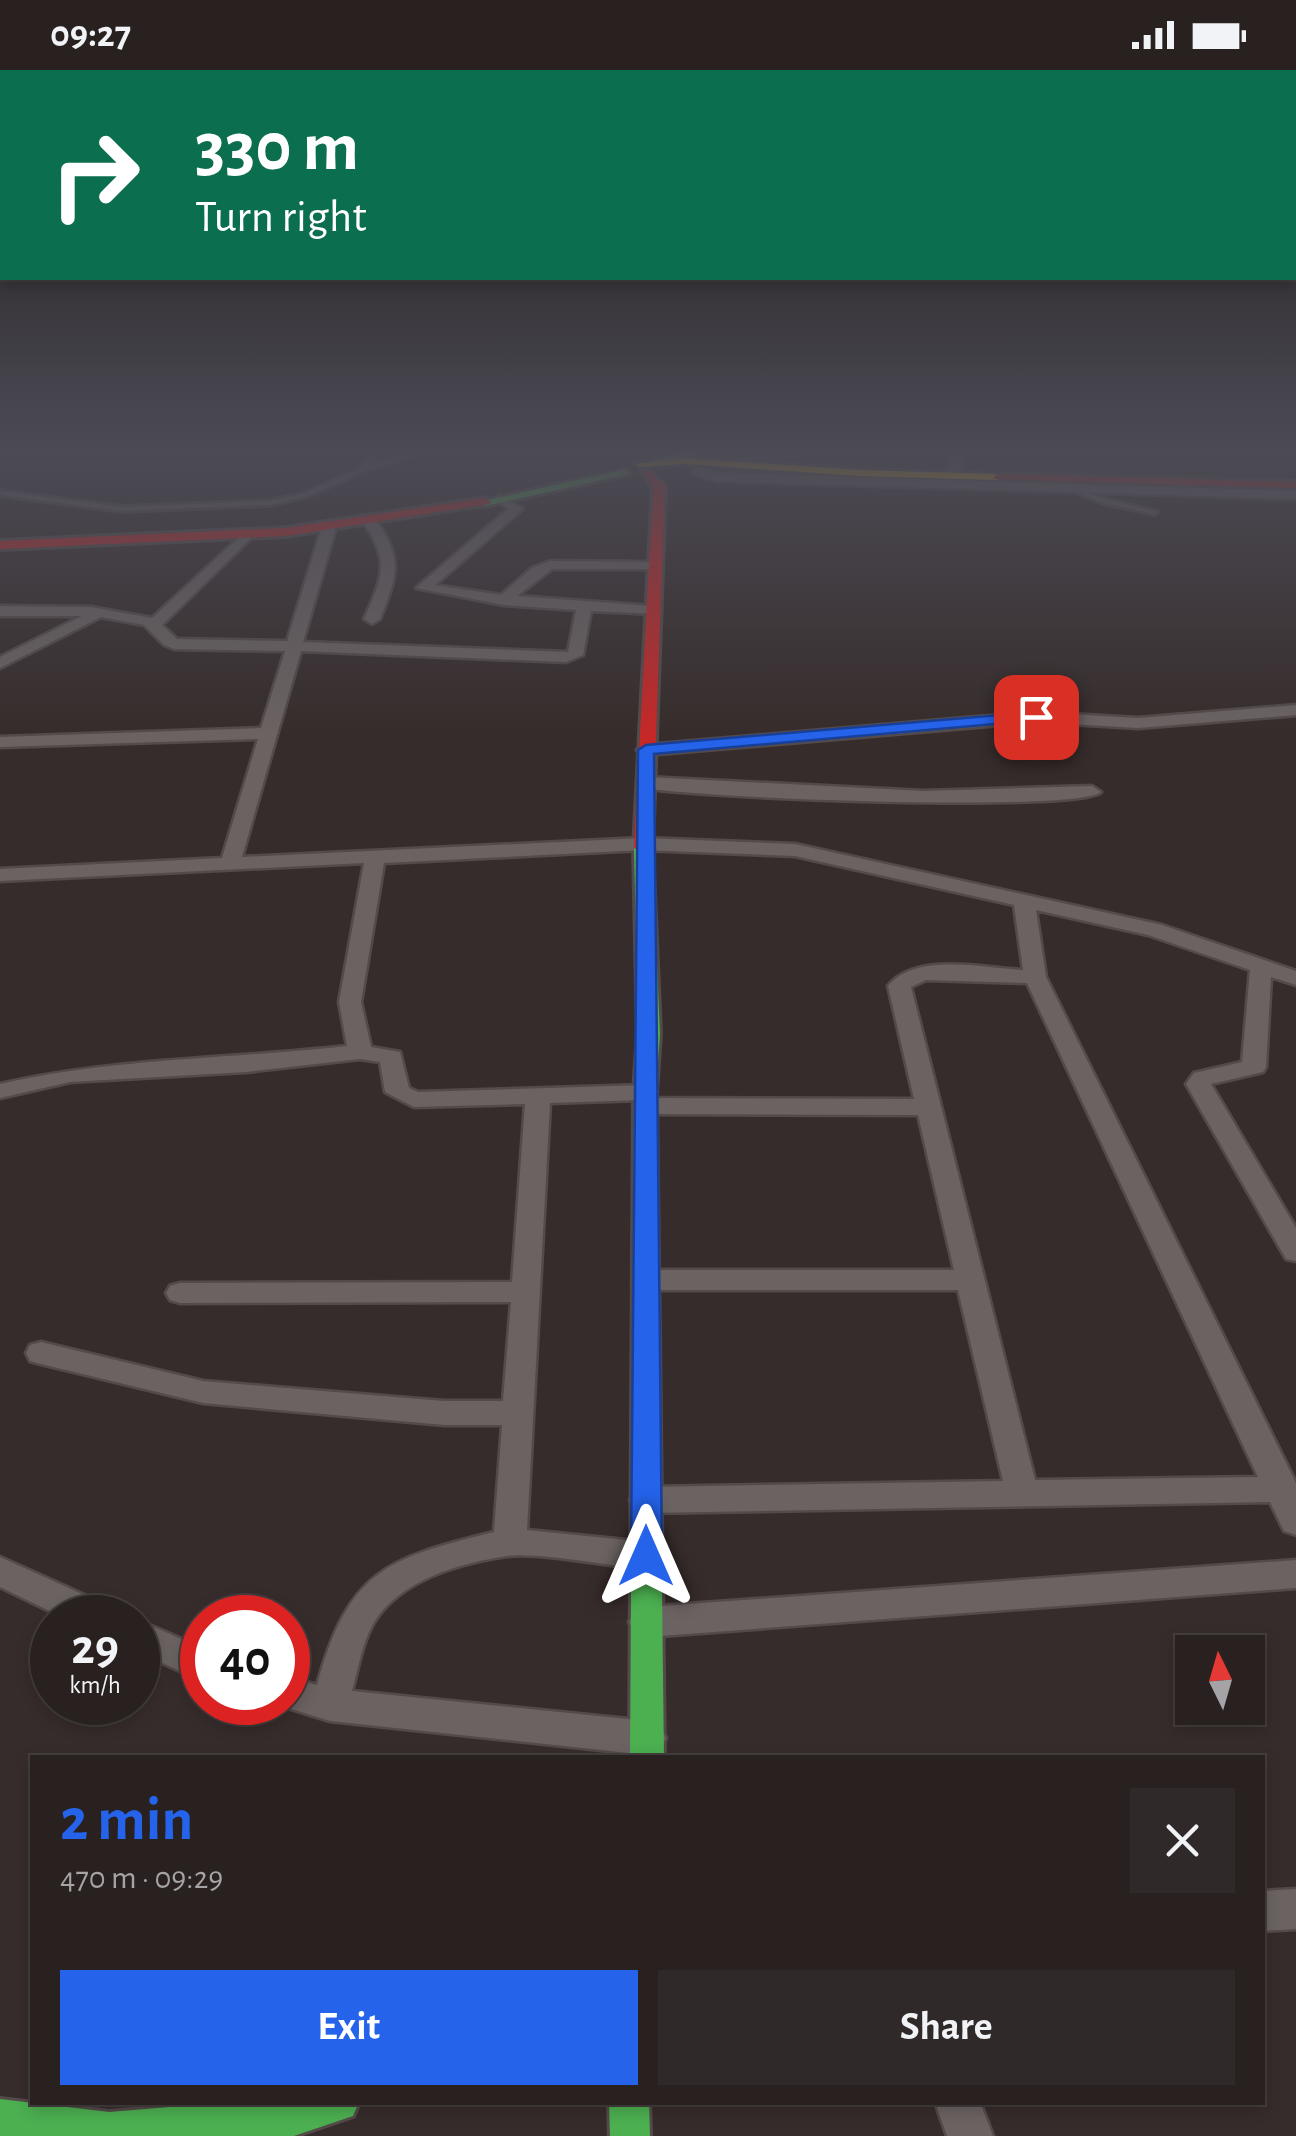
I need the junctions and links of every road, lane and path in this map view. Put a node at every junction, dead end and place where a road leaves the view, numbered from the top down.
1 (238, 542) edge
2 (325, 542) edge
3 (387, 542) edge
4 (477, 542) edge
5 (654, 542) edge
6 (652, 566) junction
7 (504, 600) junction
8 (584, 607) junction
9 (0, 611) edge
10 (653, 611) junction
11 (98, 613) junction
12 (372, 620) dead end
13 (154, 624) junction
14 (296, 646) junction
15 (0, 663) edge
16 (1296, 710) edge
17 (270, 733) junction
18 (0, 742) edge
19 (646, 750) junction
20 (646, 783) junction
21 (1092, 792) dead end
22 (644, 844) junction
23 (375, 857) junction
24 (230, 864) junction
25 (0, 875) edge
26 (1024, 900) junction
27 (1261, 966) junction
28 (1035, 977) junction
29 (1296, 978) edge
30 (360, 1052) junction
31 (0, 1090) edge
32 (538, 1094) junction
33 (645, 1099) junction
34 (925, 1106) junction
35 (1296, 1252) edge
36 (646, 1280) junction
37 (969, 1280) junction
38 (525, 1292) junction
39 (180, 1293) dead end
40 (41, 1353) dead end
41 (518, 1413) junction
42 (1283, 1490) junction
43 (1022, 1493) junction
44 (646, 1500) junction
45 (1296, 1522) edge
46 (510, 1542) junction
47 (646, 1556) junction
48 (0, 1571) edge
49 (1296, 1574) edge
50 (51, 1595) edge
51 (647, 1622) junction
52 (310, 1700) edge
53 (330, 1706) junction
54 (647, 1748) edge
55 (1296, 1909) edge
56 (1265, 1912) edge
57 (332, 2105) edge
58 (630, 2105) edge
59 (958, 2105) edge
60 (0, 2119) edge
61 (281, 2127) edge
62 (630, 2136) edge
63 (970, 2136) edge

1 - 13 street
2 - 14 street
3 - 12 street
4 - 7 street
5 - 6 main road
6 - 7 street
6 - 10 main road
7 - 8 street
8 - 10 street
8 - 14 street
9 - 11 street
10 - 19 main road
11 - 13 street
11 - 15 street
13 - 14 street
14 - 17 street
16 - 19 street
17 - 18 street
17 - 24 street
19 - 20 main road
20 - 21 street
20 - 22 main road
22 - 23 street
22 - 26 street
22 - 33 main road
23 - 24 street
23 - 30 street
24 - 25 street
26 - 27 street
26 - 28 street
27 - 29 street
27 - 35 street
28 - 34 street
28 - 42 street
30 - 31 street
30 - 32 street
32 - 33 street
32 - 38 street
33 - 34 street
33 - 36 main road
34 - 37 street
36 - 37 street
36 - 44 main road
37 - 43 street
38 - 39 street
38 - 41 street
40 - 41 street
41 - 46 street
42 - 43 street
42 - 45 street
43 - 44 street
44 - 47 main road
46 - 47 street
46 - 53 street
47 - 51 main road
48 - 50 street
49 - 51 street
51 - 54 main road
52 - 53 street
53 - 54 street
55 - 56 street
57 - 61 main road
58 - 62 main road
59 - 63 street
60 - 61 main road

